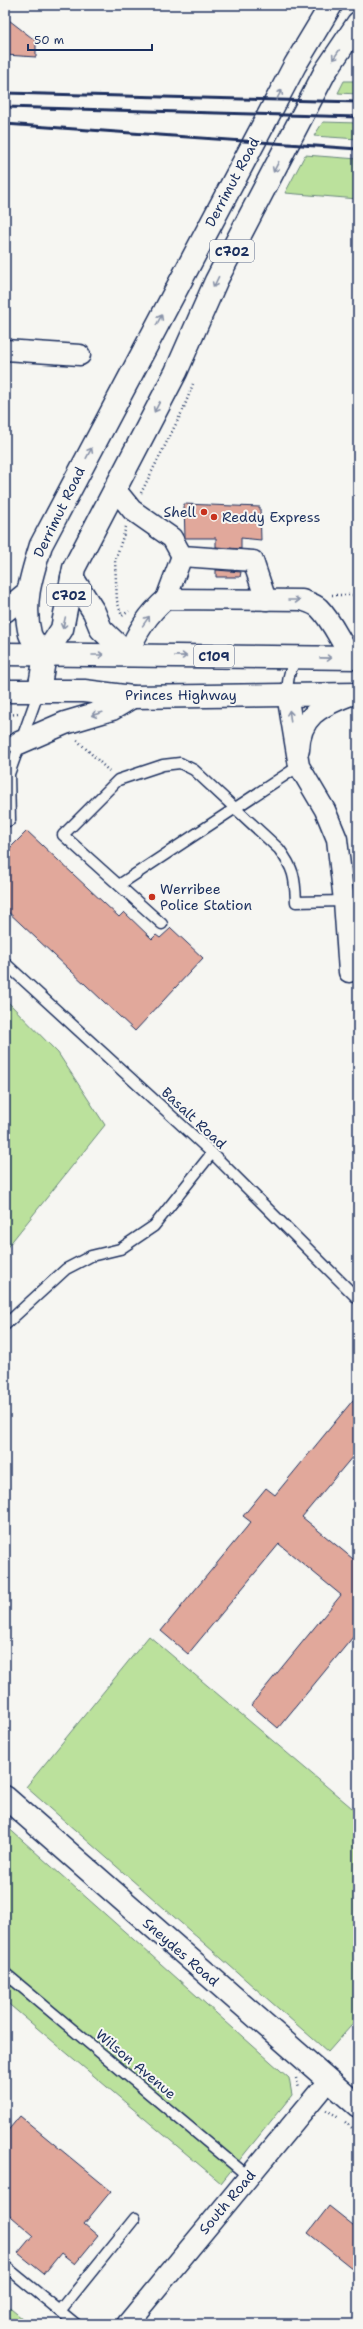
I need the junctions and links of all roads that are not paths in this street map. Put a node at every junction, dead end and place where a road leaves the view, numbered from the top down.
1 (331, 5) edge
2 (358, 23) edge
3 (5, 350) edge
4 (80, 355) dead end
5 (115, 489) junction
6 (182, 556) junction
7 (72, 578) junction
8 (27, 593) junction
9 (166, 598) junction
10 (266, 600) junction
11 (5, 611) edge
12 (5, 654) edge
13 (45, 655) junction
14 (128, 655) junction
15 (300, 657) junction
16 (355, 658) edge
17 (5, 691) edge
18 (39, 691) junction
19 (287, 694) junction
20 (355, 694) edge
21 (132, 697) junction
22 (12, 748) edge
23 (299, 766) junction
24 (236, 809) junction
25 (5, 822) edge
26 (119, 885) junction
27 (344, 901) junction
28 (162, 924) dead end
29 (5, 963) edge
30 (349, 972) dead end
31 (212, 1153) junction
32 (358, 1299) edge
33 (5, 1325) edge
34 (5, 1797) edge
35 (5, 1973) edge
36 (328, 2080) junction
37 (358, 2106) edge
38 (249, 2176) junction
39 (135, 2218) dead end
40 (5, 2266) edge
41 (60, 2311) junction
42 (76, 2324) edge
43 (127, 2324) edge

8 -> 1 main road, Derrimut Road / C702
2 -> 5 main road, C702
3 - 4 street
5 - 6 street
5 - 7 main road, C702
6 - 9 street
6 - 10 street
7 -> 13 main road, C702
7 - 14 main road
8 - 11 main road
8 - 13 main road, Derrimut Road / C702
9 - 10 street
14 -> 9 street
10 -> 16 street
12 - 13 main road, C109
13 -> 14 main road, C109
13 - 18 main road, C702
14 -> 15 main road, C109
15 -> 16 main road, C109
15 - 19 lane
17 - 18 main road, Princes Highway
18 - 21 main road, Princes Highway
18 - 22 lane
19 - 20 main road, Princes Highway
19 - 21 main road, Princes Highway
23 -> 19 street
20 - 23 street
21 -> 22 main road
22 - 25 lane
23 - 24 lane
23 - 27 street
24 - 26 lane
24 - 26 lane
24 - 27 lane
26 - 28 lane
27 - 30 street
29 - 31 lane, Basalt Road
31 - 32 lane, Basalt Road
31 - 33 lane
34 - 36 main road, Sneydes Road
35 - 38 lane, Wilson Avenue
36 - 37 main road, Sneydes Road
36 - 38 street, South Road
38 - 43 street, South Road
39 - 41 lane
40 - 41 lane
41 - 42 lane

